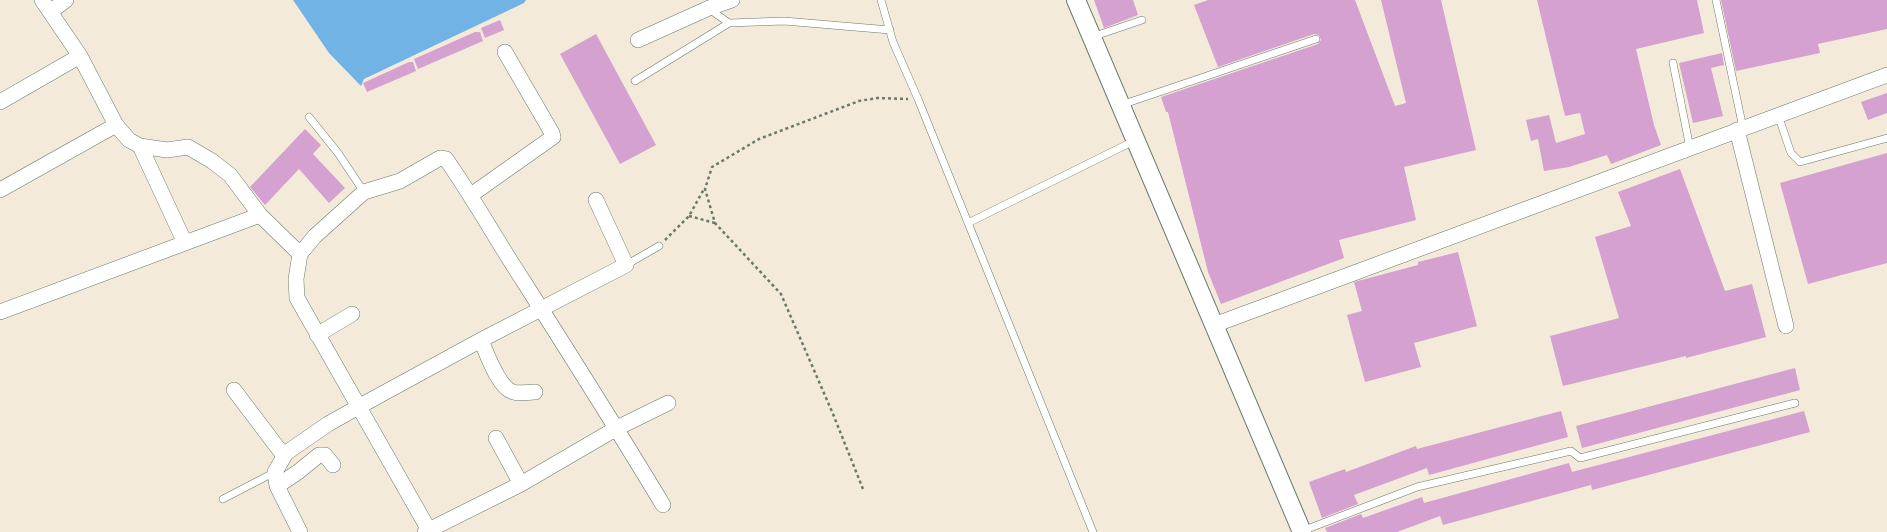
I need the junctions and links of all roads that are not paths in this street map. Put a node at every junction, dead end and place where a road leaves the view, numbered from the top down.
1 (66, 0) edge
2 (732, 0) edge
3 (880, 0) edge
4 (1076, 0) edge
5 (1716, 0) edge
6 (46, 6) edge
7 (708, 8) junction
8 (1142, 20) dead end
9 (729, 23) junction
10 (890, 30) junction
11 (1092, 37) junction
12 (638, 40) dead end
13 (1316, 40) dead end
14 (505, 52) dead end
15 (80, 56) junction
16 (1673, 63) dead end
17 (1887, 75) edge
18 (635, 81) dead end
19 (0, 102) edge
20 (1121, 106) junction
21 (1778, 115) junction
22 (309, 117) dead end
23 (116, 125) junction
24 (1740, 129) junction
25 (1887, 138) edge
26 (1136, 140) junction
27 (140, 146) junction
28 (1690, 148) junction
29 (0, 190) edge
30 (364, 192) junction
31 (471, 195) junction
32 (596, 200) dead end
33 (260, 215) junction
34 (968, 223) junction
35 (185, 243) junction
36 (662, 243) road end
37 (300, 254) junction
38 (626, 265) junction
39 (542, 309) junction
40 (0, 312) edge
41 (352, 314) dead end
42 (1214, 324) junction
43 (1786, 326) dead end
44 (317, 335) junction
45 (481, 340) junction
46 (234, 390) dead end
47 (535, 392) dead end
48 (668, 403) dead end
49 (1795, 403) dead end
50 (360, 406) junction
51 (617, 428) junction
52 (496, 438) dead end
53 (284, 456) junction
54 (333, 465) dead end
55 (276, 479) junction
56 (521, 484) junction
57 (223, 498) dead end
58 (663, 505) dead end
59 (428, 531) edge
60 (300, 532) edge
61 (1093, 532) edge
62 (1302, 532) edge

1 - 6 street
2 - 7 street
3 - 10 lane
4 - 11 street
5 - 24 lane
6 - 15 street
7 - 9 lane
7 - 12 street
8 - 11 lane
9 - 10 lane
9 - 18 lane
10 - 34 lane
11 - 20 street
13 - 20 lane
14 - 31 street
15 - 19 street
15 - 23 street
16 - 28 lane
17 - 21 street
20 - 26 street
21 - 24 street
21 - 25 lane
22 - 30 lane
23 - 27 street
23 - 29 street
24 - 28 street
24 - 43 street
26 - 34 lane
26 - 42 street
27 - 33 street
27 - 35 street
28 - 42 street
30 - 31 street
30 - 37 street
31 - 39 street
32 - 38 street
33 - 35 street
33 - 37 street
34 - 61 lane
35 - 40 street
36 - 38 lane
37 - 44 street
38 - 39 street
39 - 45 street
39 - 51 street
41 - 44 street
42 - 62 street
44 - 50 street
45 - 47 street
45 - 50 street
46 - 53 street
48 - 51 street
49 - 62 lane
50 - 53 street
50 - 59 street
51 - 56 street
51 - 58 street
52 - 56 street
53 - 55 street
54 - 55 street
55 - 57 lane
55 - 60 street
56 - 59 street

